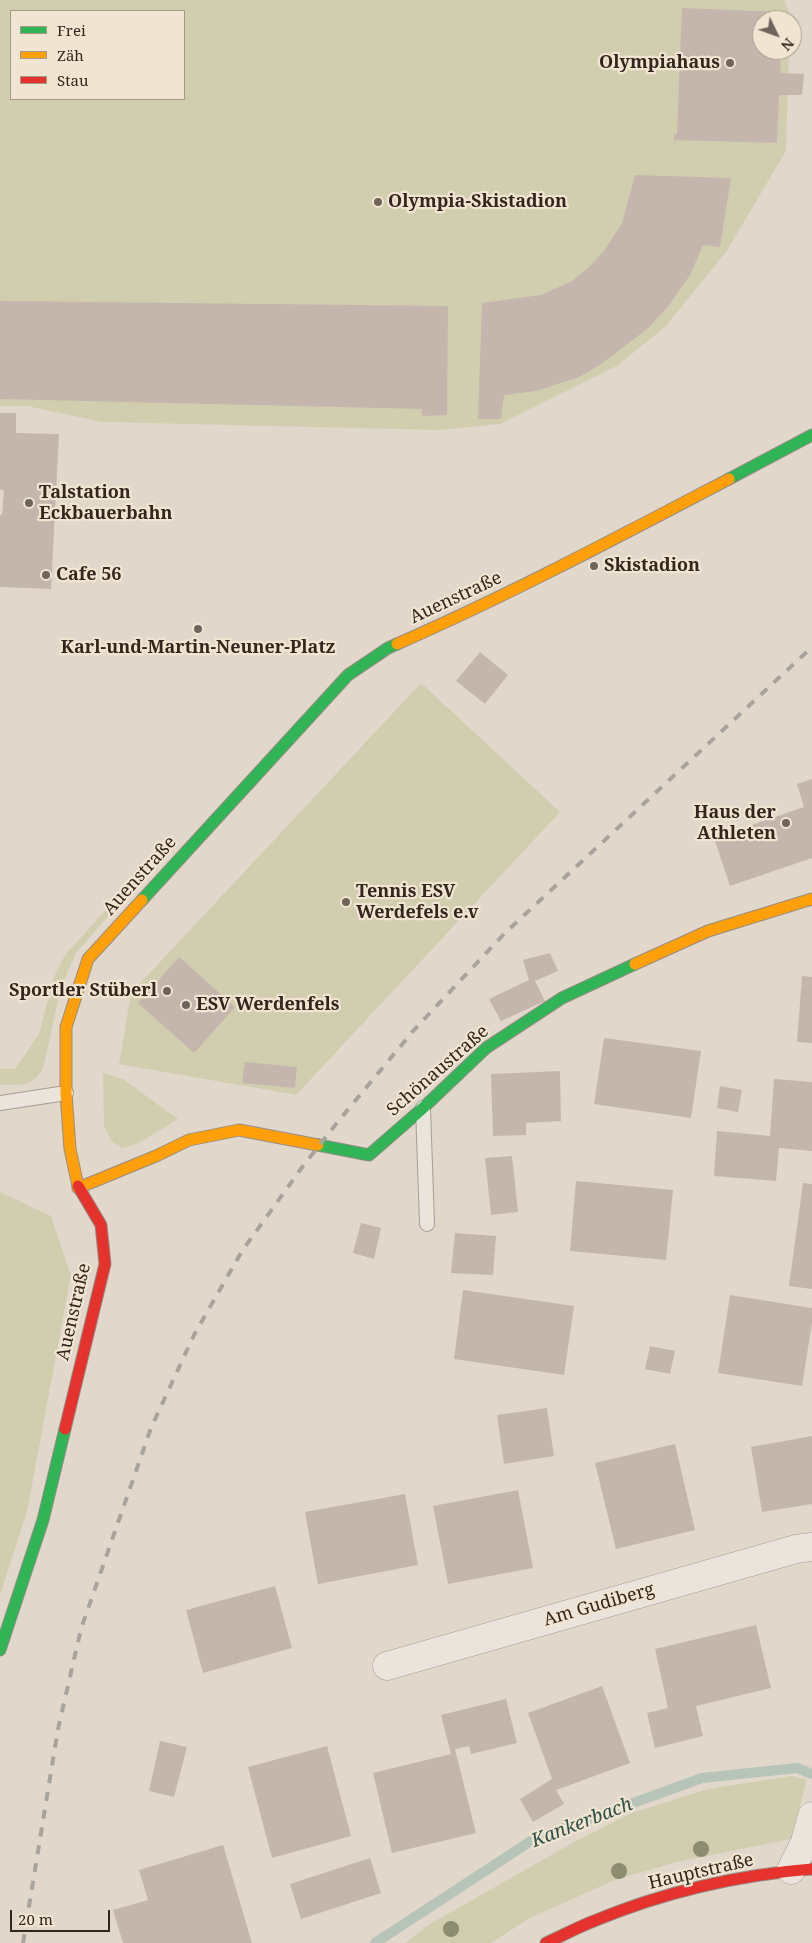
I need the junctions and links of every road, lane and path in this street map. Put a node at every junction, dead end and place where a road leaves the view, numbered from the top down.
1 (812, 435) edge
2 (656, 518) junction
3 (660, 533) dead end
4 (812, 899) edge
5 (66, 1093) junction
6 (0, 1102) edge
7 (423, 1108) junction
8 (78, 1188) junction
9 (427, 1224) dead end
10 (812, 1547) edge
11 (0, 1650) edge
12 (387, 1666) dead end
13 (812, 1816) edge
14 (801, 1870) edge
15 (546, 1943) edge

1 - 2 street, Auenstraße
2 - 3 lane
2 - 5 street, Auenstraße
4 - 7 street, Schönaustraße
5 - 6 lane
5 - 8 street, Auenstraße
7 - 8 street, Schönaustraße
7 - 9 lane
8 - 11 street, Auenstraße
10 - 12 street, Am Gudiberg
13 - 14 street
14 - 15 street, Hauptstraße

